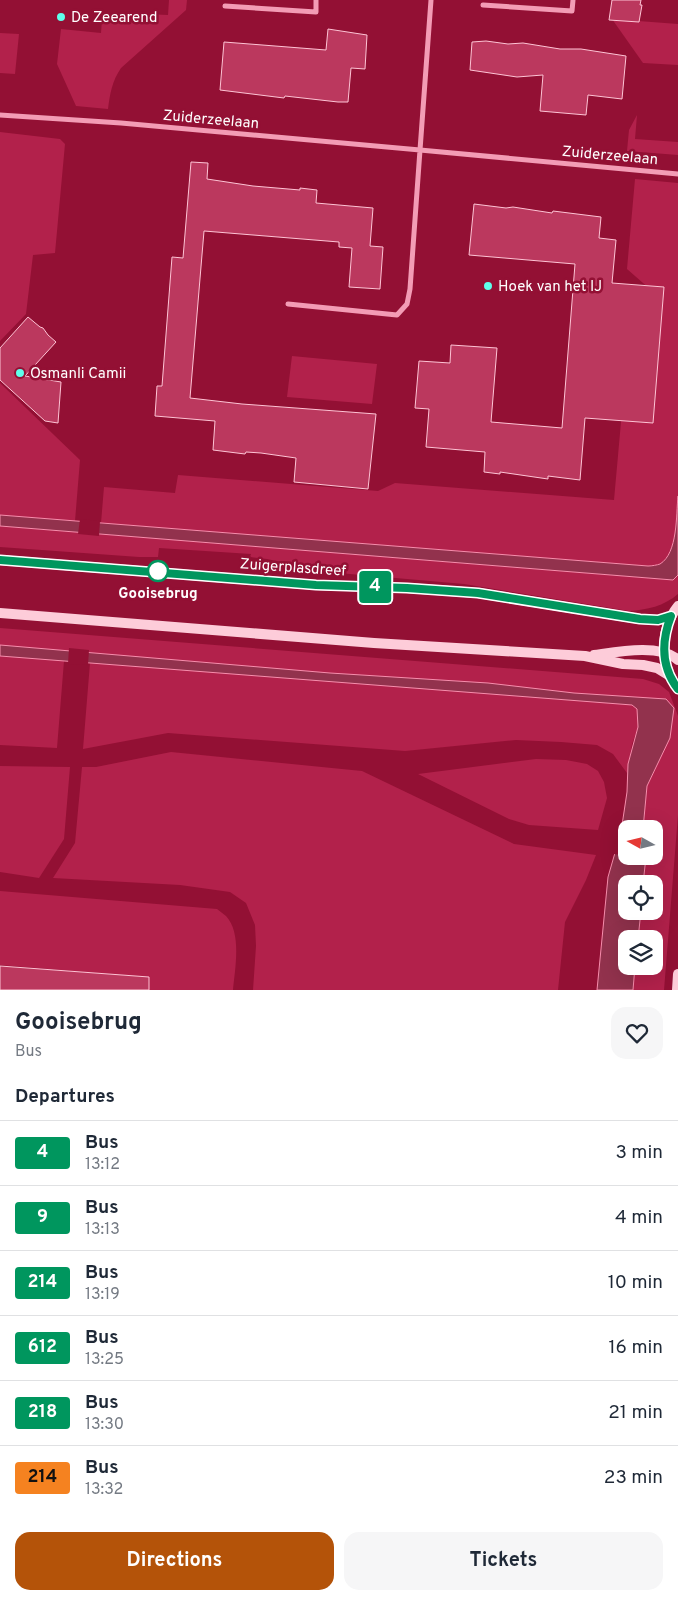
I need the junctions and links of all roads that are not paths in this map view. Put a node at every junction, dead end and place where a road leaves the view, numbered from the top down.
1 (316, 0) edge
2 (431, 0) edge
3 (573, 0) edge
4 (483, 5) dead end
5 (225, 6) dead end
6 (0, 115) edge
7 (420, 150) junction
8 (678, 174) edge
9 (288, 304) dead end
10 (0, 560) edge
11 (678, 606) edge
12 (0, 613) edge
13 (671, 616) junction
14 (664, 652) junction
15 (585, 656) junction
16 (678, 660) edge
17 (670, 676) junction
18 (678, 690) edge
19 (678, 974) edge
20 (677, 990) edge

1 - 5 street
2 - 7 street
3 - 4 street
6 - 7 street, Zuiderzeelaan
7 - 8 street, Zuiderzeelaan
7 - 9 street
10 - 13 main road, Zuigerplasdreef
11 - 13 main road
12 - 15 main road
13 - 14 main road
14 - 15 main road
14 - 16 main road
14 - 17 main road
15 - 17 main road
17 - 18 main road
19 - 20 main road

